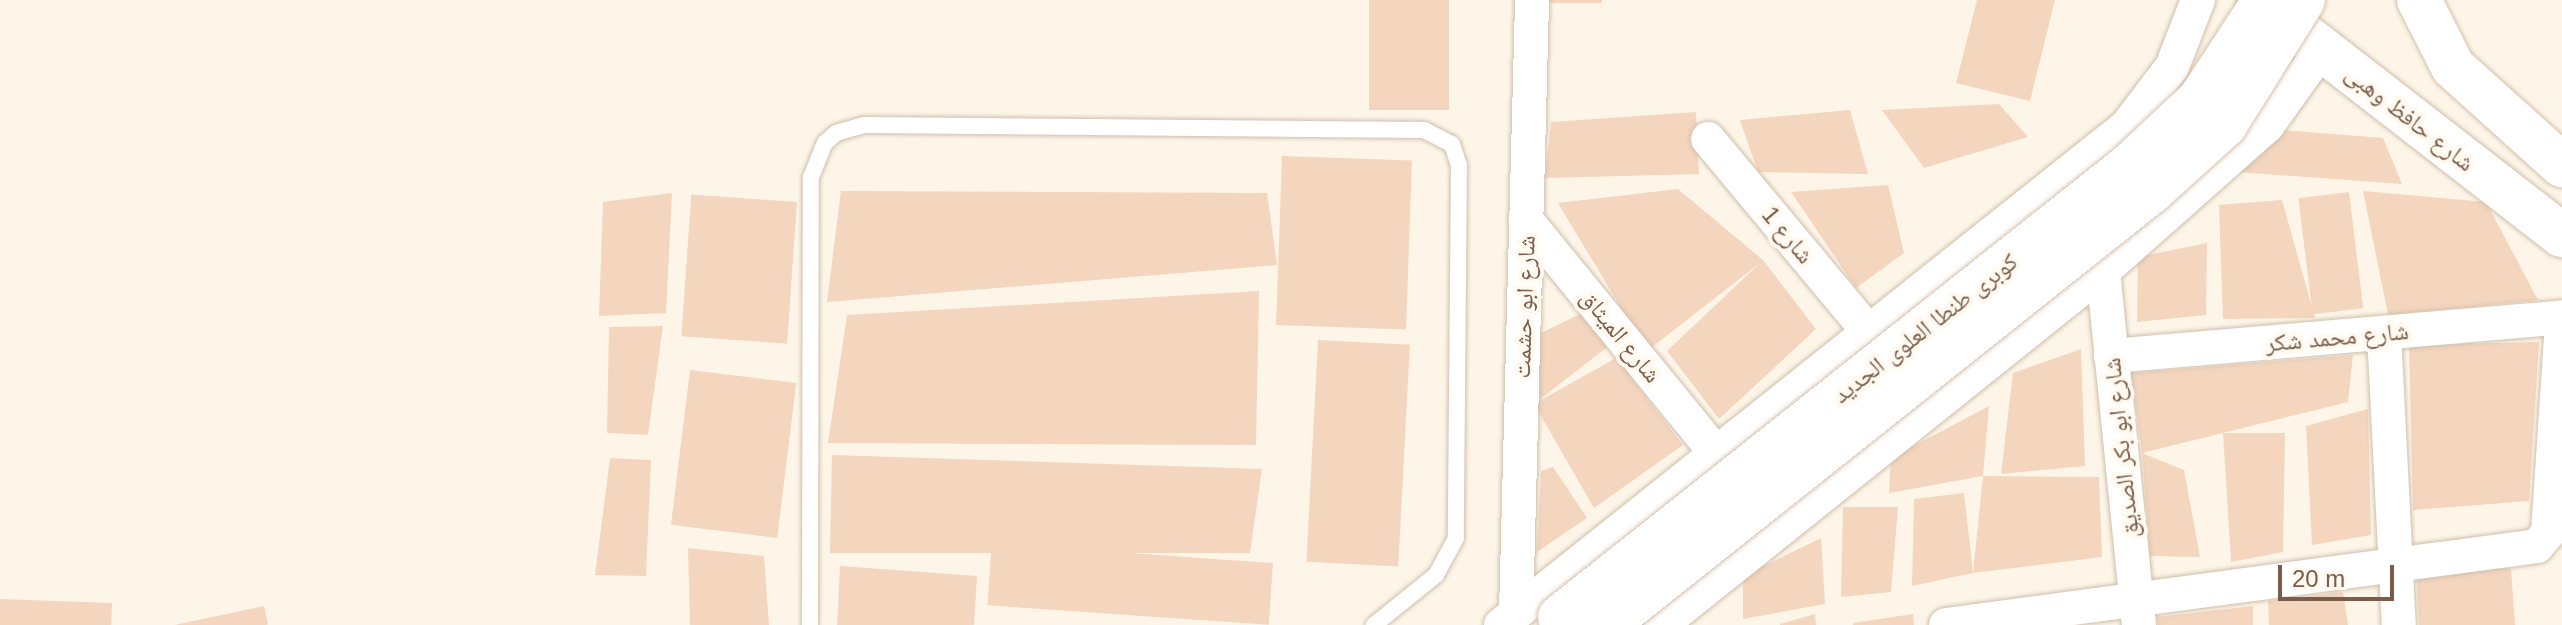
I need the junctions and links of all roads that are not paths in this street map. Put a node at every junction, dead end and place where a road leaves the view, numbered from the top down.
1 (1532, 0) edge
2 (2198, 0) edge
3 (2258, 0) edge
4 (2265, 0) edge
5 (2303, 0) edge
6 (2419, 0) edge
7 (2322, 49) junction
8 (1708, 139) dead end
9 (2562, 165) edge
10 (1526, 220) junction
11 (2562, 235) edge
12 (2103, 271) junction
13 (2562, 318) edge
14 (1869, 332) junction
15 (2384, 333) junction
16 (2111, 356) junction
17 (1716, 453) junction
18 (2395, 566) junction
19 (2138, 612) edge
20 (1396, 618) edge
21 (1532, 620) edge
22 (810, 625) edge
23 (1374, 625) edge
24 (1606, 625) edge
25 (1661, 625) edge
26 (1946, 625) edge
27 (2399, 625) edge

1 - 10 street, شارع ابو حشمت
2 - 14 street
3 - 7 main road, شارع حافظ وهبى
4 - 21 main road, كوبرى طنطا العلوى الجديد, bridge
5 - 24 main road, كوبرى طنطا العلوى الجديد, bridge
6 - 9 main road, bridge
7 - 11 main road, شارع حافظ وهبى
7 - 12 street
8 - 14 street, شارع 1
10 - 17 street, شارع الميثاق
10 - 21 street, شارع ابو حشمت
12 - 16 street, شارع ابو بكر الصديق
12 - 25 street
13 - 15 street, شارع محمد شكر
13 - 18 street
14 - 17 street
15 - 16 street, شارع محمد شكر
15 - 18 street
16 - 19 street, شارع ابو بكر الصديق
17 - 21 street
18 - 19 street
18 - 27 street
19 - 26 street
20 - 22 lane
20 - 23 lane

